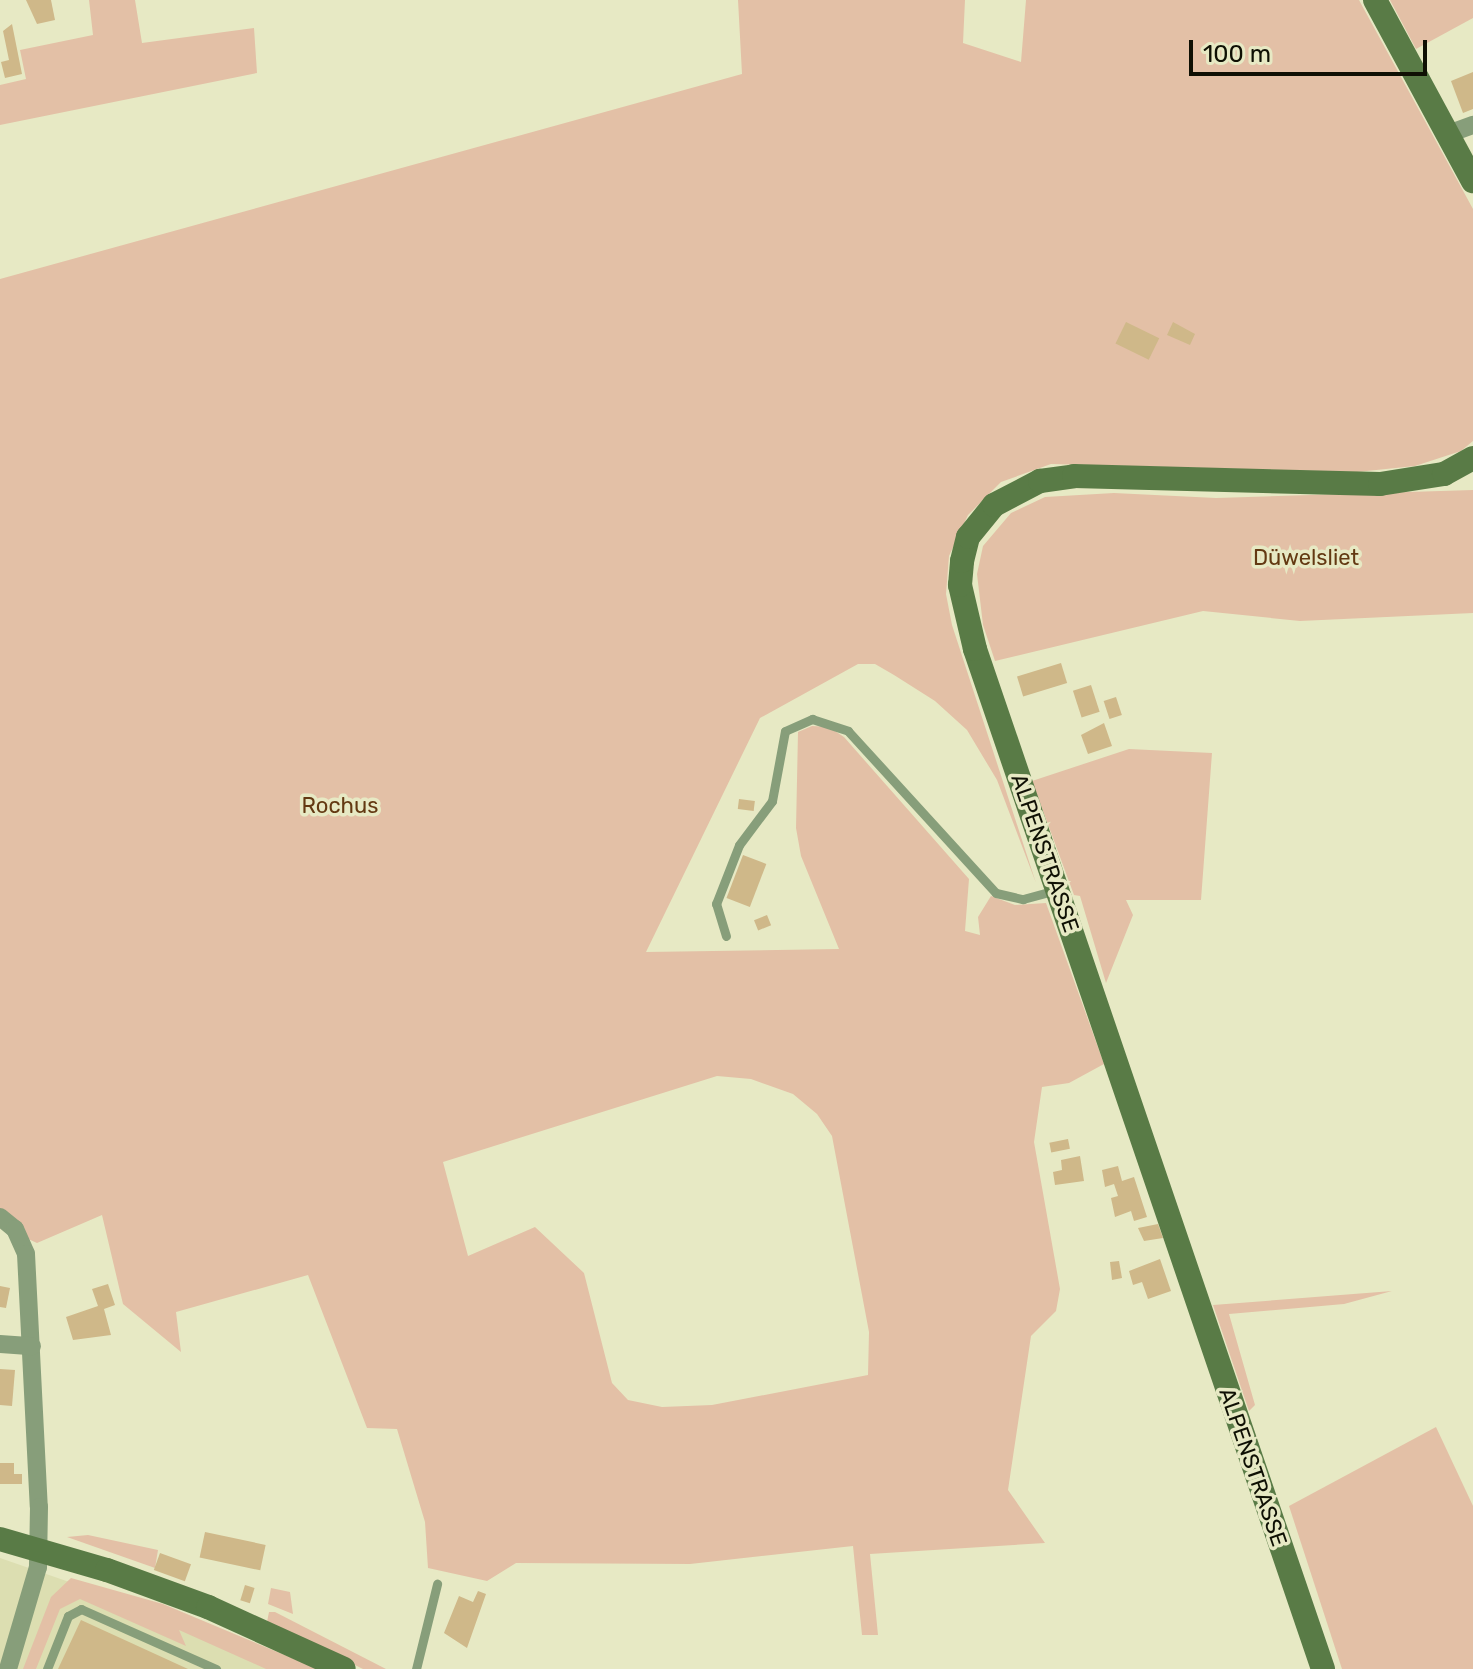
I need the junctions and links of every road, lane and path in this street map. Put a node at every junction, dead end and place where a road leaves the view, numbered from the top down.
1 (1375, 0) edge
2 (1473, 125) edge
3 (1448, 134) junction
4 (1473, 181) edge
5 (1473, 458) edge
6 (1057, 890) junction
7 (726, 936) dead end
8 (0, 1217) edge
9 (0, 1344) edge
10 (32, 1346) junction
11 (0, 1539) edge
12 (39, 1548) junction
13 (437, 1584) dead end
14 (8, 1669) edge
15 (47, 1669) edge
16 (216, 1669) edge
17 (344, 1669) edge
18 (416, 1669) edge
19 (1323, 1669) edge

1 - 3 street
2 - 3 street
3 - 4 street
5 - 6 street, ALPENSTRASSE
6 - 7 lane
6 - 19 street, ALPENSTRASSE
8 - 10 street
9 - 10 street
10 - 12 street
11 - 12 street
12 - 14 street
12 - 17 street
13 - 18 lane
15 - 16 lane

